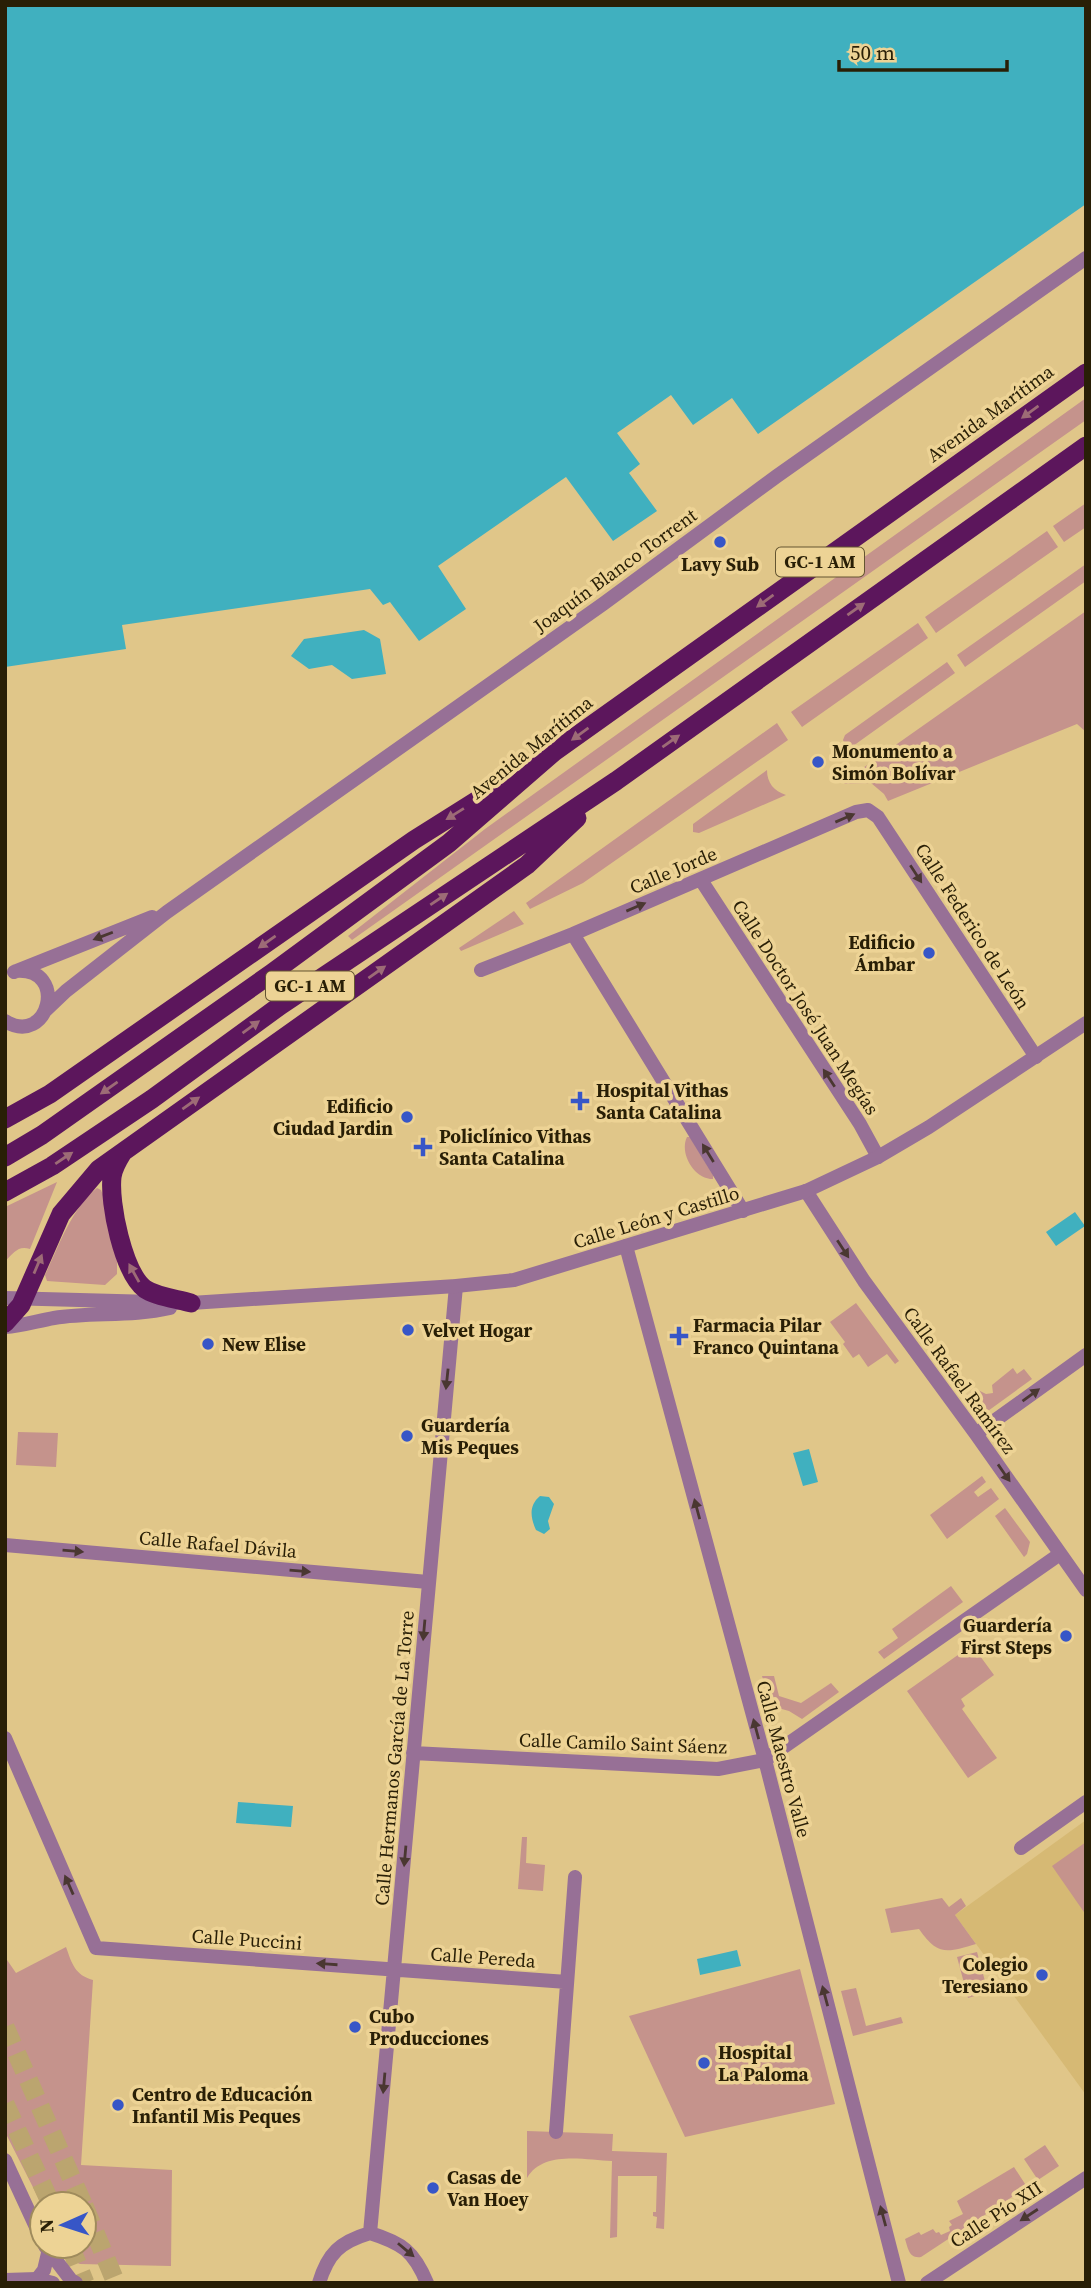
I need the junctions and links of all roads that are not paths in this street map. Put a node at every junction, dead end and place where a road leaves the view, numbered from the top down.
1 (1086, 258) edge
2 (1086, 373) edge
3 (1086, 446) edge
4 (554, 752) junction
5 (615, 781) junction
6 (878, 817) joint
7 (701, 880) junction
8 (167, 912) junction
9 (573, 934) junction
10 (481, 970) dead end
11 (10, 974) edge
12 (46, 1011) junction
13 (5, 1021) edge
14 (1086, 1023) edge
15 (1036, 1057) junction
16 (5, 1119) edge
17 (123, 1152) junction
18 (5, 1157) edge
19 (878, 1157) junction
20 (806, 1191) junction
21 (5, 1192) edge
22 (743, 1211) junction
23 (626, 1246) junction
24 (456, 1286) junction
25 (15, 1298) edge
26 (191, 1303) junction
27 (5, 1325) edge
28 (1086, 1355) edge
29 (976, 1434) junction
30 (5, 1545) edge
31 (1060, 1554) junction
32 (428, 1582) junction
33 (1086, 1590) edge
34 (5, 1738) edge
35 (413, 1753) junction
36 (765, 1760) junction
37 (1086, 1802) edge
38 (1021, 1848) dead end
39 (575, 1877) dead end
40 (395, 1969) junction
41 (567, 1982) junction
42 (556, 2132) dead end
43 (5, 2160) edge
44 (1086, 2178) edge
45 (28, 2209) edge
46 (370, 2234) junction
47 (44, 2260) edge
48 (56, 2260) edge
49 (37, 2279) junction
50 (5, 2280) edge
51 (53, 2283) edge
52 (76, 2283) edge
53 (319, 2283) edge
54 (428, 2283) edge
55 (899, 2283) edge
56 (927, 2283) edge

1 - 8 street, Joaquín Blanco Torrent
2 -> 4 highway, Avenida Marítima / GC-1 AM
5 -> 3 highway, GC-1 AM
4 -> 16 highway
4 -> 18 highway, Avenida Marítima / GC-1 AM
17 -> 5 highway
21 -> 5 highway, GC-1 AM
7 -> 6 street, Calle Jorde
6 -> 15 street, Calle Federico de León
9 -> 7 street, Calle Jorde
19 -> 7 street, Calle Doctor José Juan Megías
8 -> 11 street, Joaquín Blanco Torrent
8 - 12 street, Joaquín Blanco Torrent
9 - 10 street, Calle Jorde
22 -> 9 street
11 - 12 street
12 - 13 street, Joaquín Blanco Torrent
14 - 15 street, Calle León y Castillo
15 - 19 street, Calle León y Castillo
25 -> 17 highway
26 -> 17 highway
19 - 20 street, Calle León y Castillo
20 - 22 street, Calle León y Castillo
20 -> 29 street, Calle Rafael Ramírez
22 - 23 street, Calle León y Castillo
23 - 24 street, Calle León y Castillo
36 -> 23 street, Calle Maestro Valle
24 - 26 street, Calle León y Castillo
24 -> 32 street, Calle Hermanos García de La Torre
25 - 26 street, Calle León y Castillo
25 - 27 highway
26 - 27 street, Calle León y Castillo
29 -> 28 street
29 -> 31 street, Calle Rafael Ramírez
30 -> 32 street, Calle Rafael Dávila
31 - 33 street, Calle Rafael Ramírez
31 - 36 street, Calle Camilo Saint Sáenz
32 -> 35 street, Calle Hermanos García de La Torre
40 -> 34 street, Calle Puccini
35 - 36 street, Calle Camilo Saint Sáenz
35 -> 40 street, Calle Hermanos García de La Torre
55 -> 36 street, Calle Maestro Valle
37 - 38 street
39 - 41 street
40 - 41 street, Calle Pereda
40 -> 46 street, Calle Hermanos García de La Torre
41 - 42 street
43 - 45 street
44 -> 56 street, Calle Pío XII
46 - 53 street
46 -> 54 street
47 - 49 street
48 - 52 street
49 - 50 street
49 - 51 street

